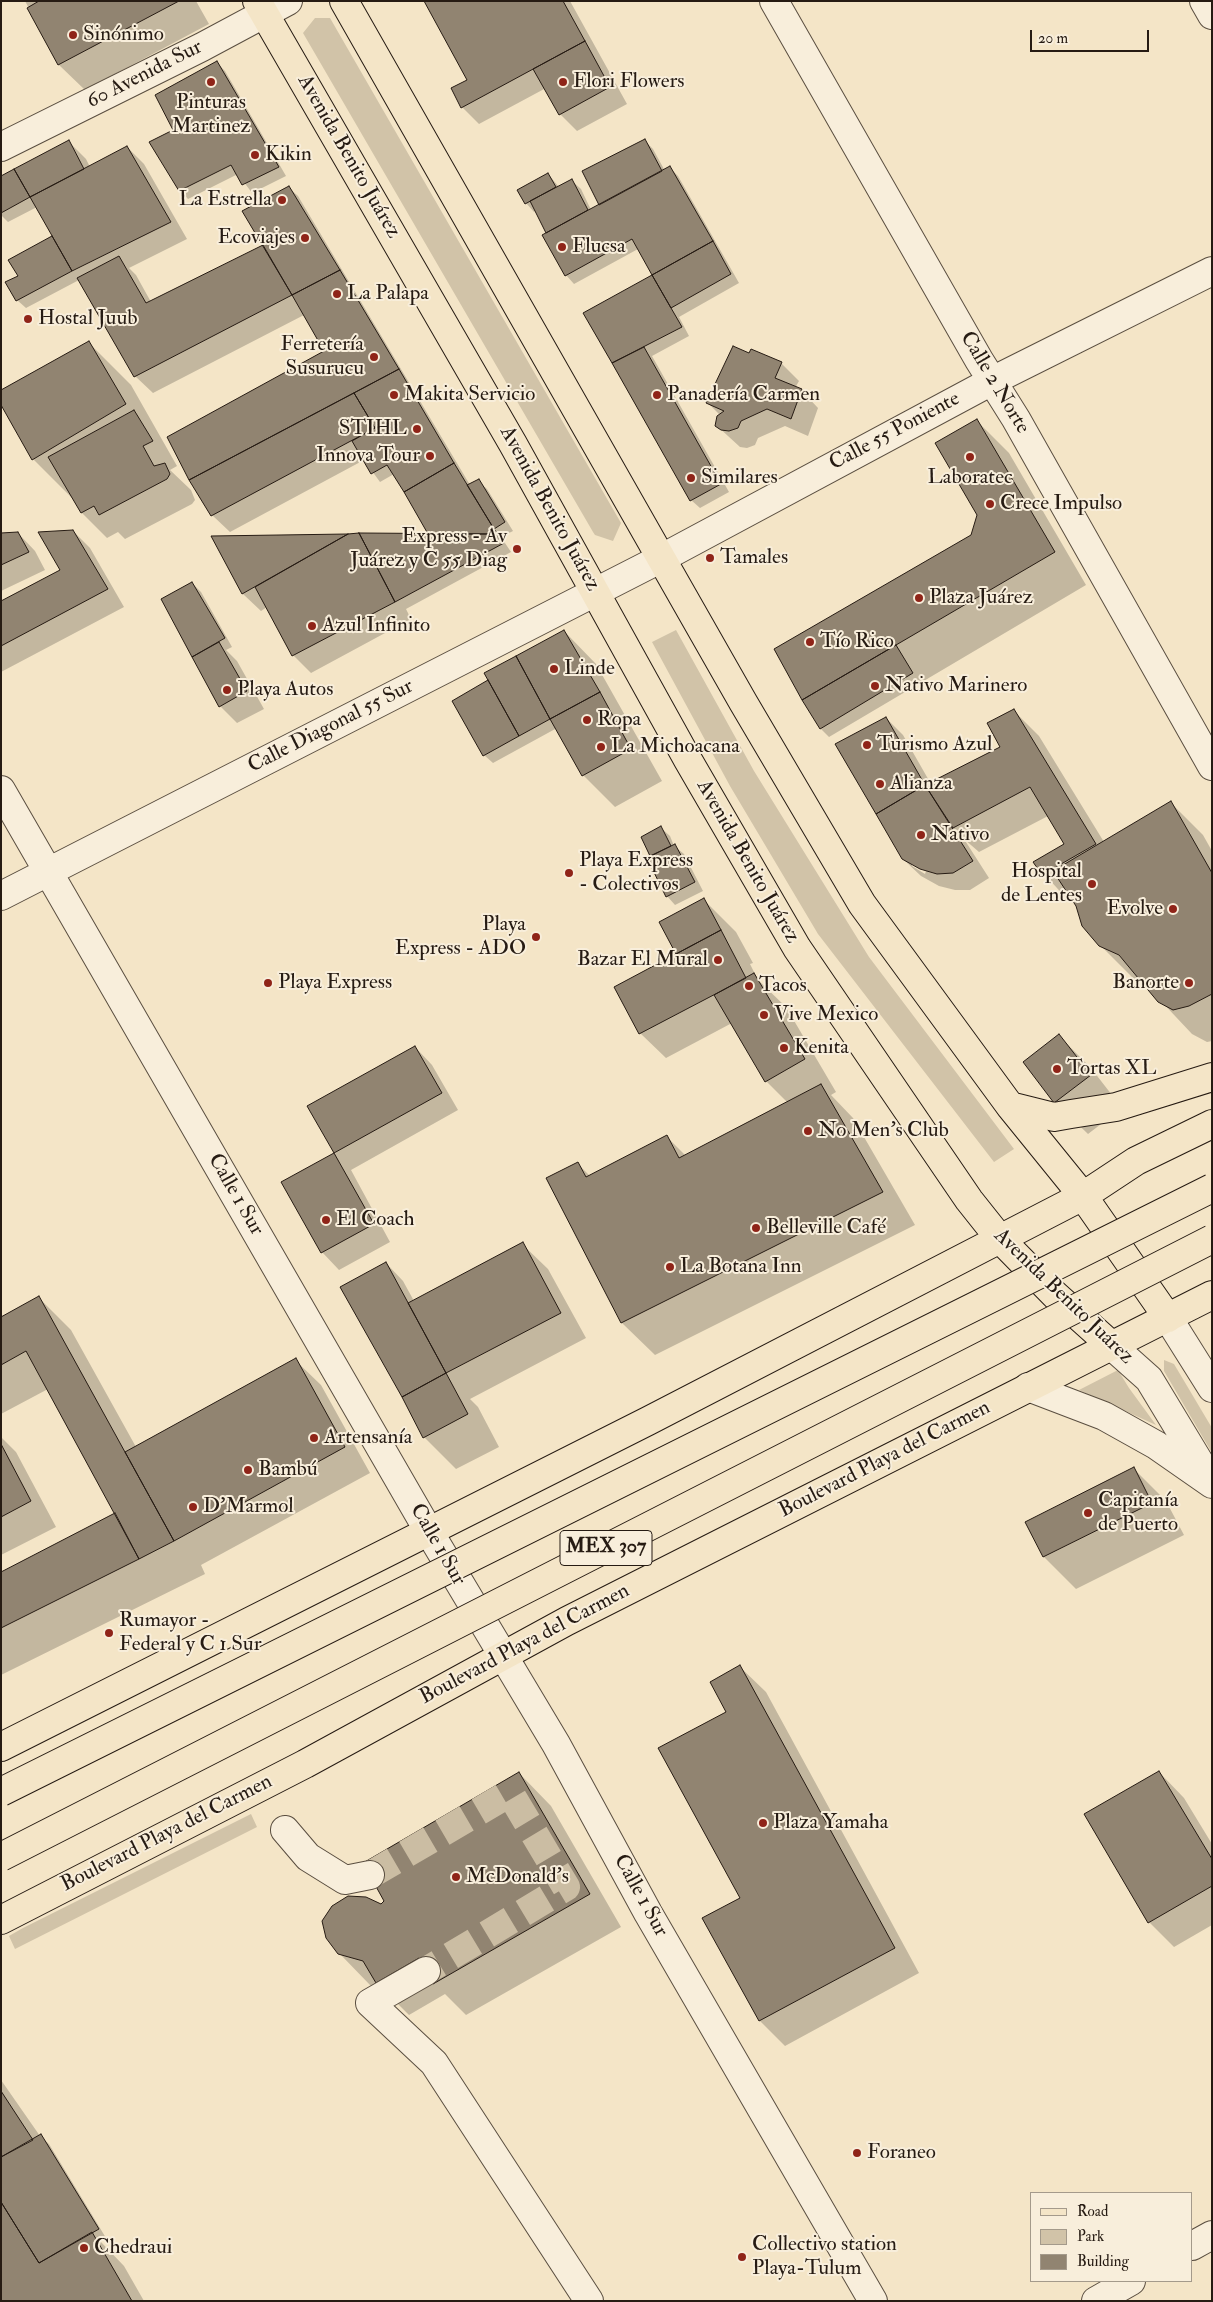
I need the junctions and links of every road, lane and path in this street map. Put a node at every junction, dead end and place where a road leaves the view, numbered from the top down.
1 (288, 1) edge
2 (344, 1) edge
3 (774, 1) edge
4 (1204, 1) edge
5 (260, 7) edge
6 (1212, 15) edge
7 (1, 147) edge
8 (1212, 271) edge
9 (992, 381) junction
10 (662, 558) junction
11 (596, 592) junction
12 (1212, 766) edge
13 (1, 790) edge
14 (48, 871) junction
15 (1, 896) edge
16 (1212, 1077) edge
17 (1010, 1106) junction
18 (1212, 1124) edge
19 (1212, 1188) edge
20 (1083, 1196) junction
21 (1000, 1239) junction
22 (1212, 1239) edge
23 (1212, 1295) edge
24 (1168, 1318) junction
25 (1112, 1346) junction
26 (1028, 1387) junction
27 (1212, 1388) edge
28 (1212, 1483) edge
29 (428, 1530) junction
30 (502, 1656) junction
31 (1, 1747) edge
32 (1, 1792) edge
33 (285, 1830) dead end
34 (1, 1857) edge
35 (370, 1875) tunnel mouth
36 (1, 1920) edge
37 (426, 1971) tunnel mouth
38 (1212, 2234) edge
39 (1193, 2245) edge
40 (1129, 2282) edge
41 (589, 2301) edge
42 (873, 2301) edge
43 (1096, 2301) edge

1 - 5 street, 60 Avenida Sur
2 - 10 main road
3 - 9 street, Calle 2 Norte
4 - 6 street
5 - 7 street, 60 Avenida Sur
5 - 11 main road, Avenida Benito Juárez
8 - 9 street, Calle 55 Poniente
9 - 10 street, Calle 55 Poniente
9 - 12 street, Calle 2 Norte
10 - 11 street, Calle Diagonal 55 Sur
10 - 17 main road
11 - 14 street, Calle Diagonal 55 Sur
11 - 21 main road, Avenida Benito Juárez
13 - 14 street, Calle 1 Sur
14 - 15 street, Calle Diagonal 55 Sur
14 - 29 street, Calle 1 Sur
16 - 17 main road
17 - 20 main road
18 - 20 main road
19 - 32 main road, MEX 307, bridge
20 - 21 main road
20 - 24 main road
21 - 25 main road, Avenida Benito Juárez
21 - 29 main road
22 - 34 main road, MEX 307, bridge
23 - 24 main road, Boulevard Playa del Carmen
24 - 25 main road, Boulevard Playa del Carmen
24 - 27 street
25 - 26 main road, Boulevard Playa del Carmen
25 - 28 street, Avenida Benito Juárez
26 - 28 street
26 - 30 main road, Boulevard Playa del Carmen
29 - 30 street, Calle 1 Sur
29 - 31 main road
30 - 36 main road, Boulevard Playa del Carmen
30 - 42 street, Calle 1 Sur
33 - 35 street
37 - 41 street
38 - 39 street
40 - 43 street

